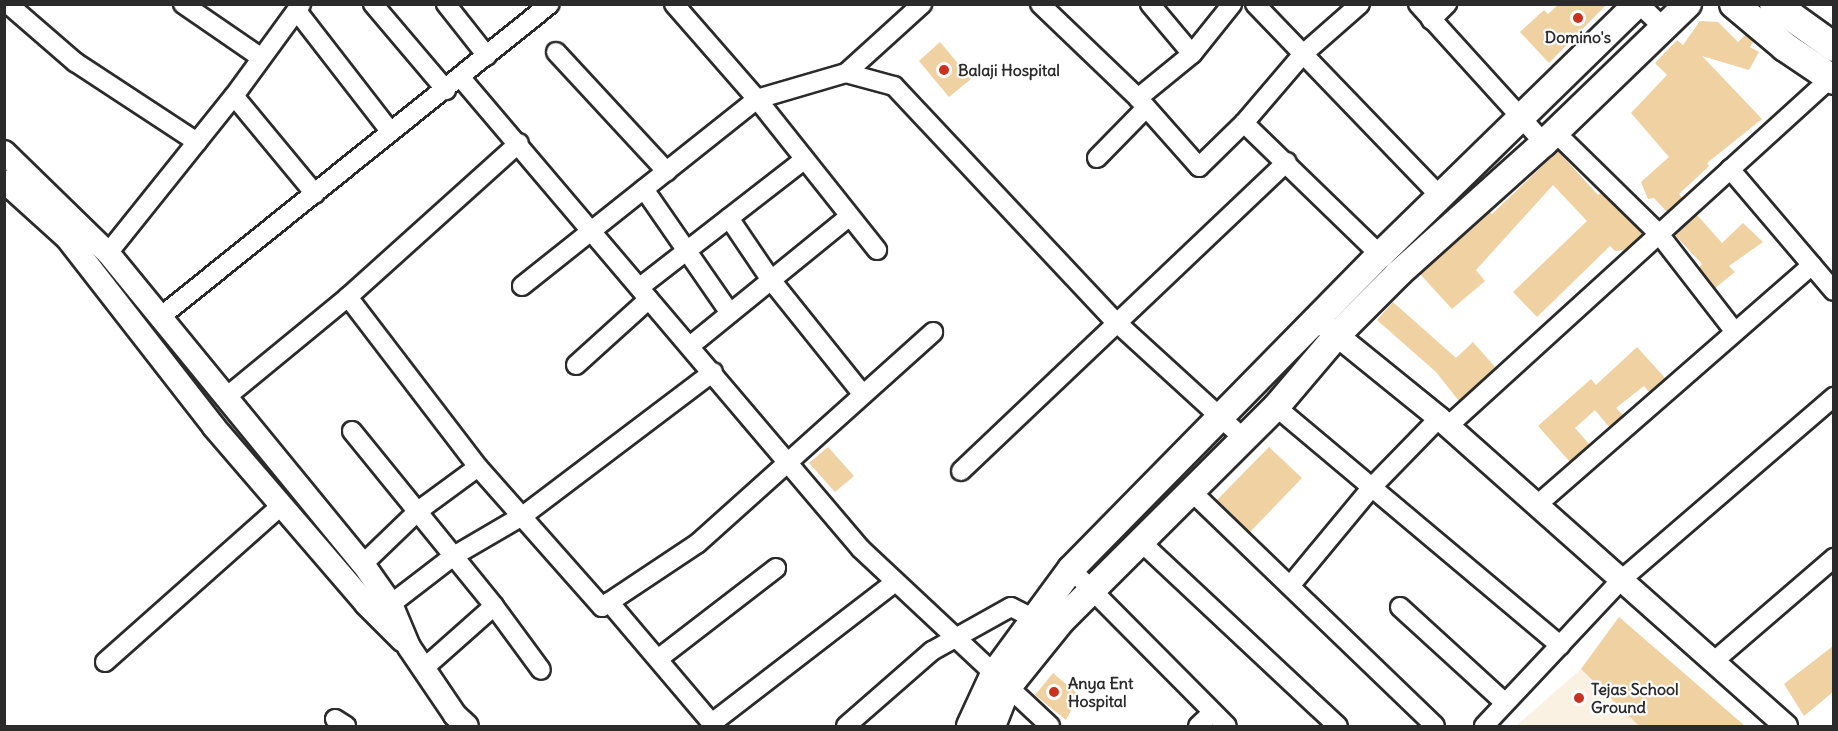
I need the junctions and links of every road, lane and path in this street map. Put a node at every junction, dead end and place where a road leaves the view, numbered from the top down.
1 (8, 4) edge
2 (183, 4) edge
3 (373, 4) edge
4 (446, 4) edge
5 (550, 4) edge
6 (674, 4) edge
7 (922, 4) edge
8 (1040, 4) edge
9 (1150, 4) edge
10 (1232, 4) edge
11 (1255, 4) edge
12 (1360, 4) edge
13 (1418, 4) edge
14 (1447, 4) edge
15 (1638, 4) edge
16 (1688, 4) edge
17 (1734, 4) edge
18 (1774, 4) edge
19 (299, 8) edge
20 (1431, 20) junction
21 (1664, 28) junction
22 (1833, 47) edge
23 (556, 52) dead end
24 (1192, 54) junction
25 (1302, 55) junction
26 (487, 56) junction
27 (260, 57) junction
28 (846, 73) junction
29 (461, 78) junction
30 (1832, 78) edge
31 (446, 90) junction
32 (234, 96) junction
33 (757, 99) junction
34 (1142, 103) junction
35 (1521, 118) junction
36 (1244, 123) junction
37 (391, 132) junction
38 (1550, 138) junction
39 (197, 142) junction
40 (519, 143) junction
41 (4, 152) edge
42 (1097, 158) dead end
43 (804, 160) junction
44 (1287, 162) junction
45 (1730, 170) junction
46 (667, 172) junction
47 (5, 184) edge
48 (644, 189) junction
49 (315, 194) junction
50 (1442, 198) junction
51 (850, 216) junction
52 (729, 218) junction
53 (591, 229) junction
54 (1659, 234) junction
55 (877, 250) dead end
56 (686, 252) junction
57 (108, 253) junction
58 (1380, 255) junction
59 (1812, 265) junction
60 (771, 280) junction
61 (522, 286) dead end
62 (1833, 291) edge
63 (645, 293) junction
64 (348, 297) junction
65 (730, 313) junction
66 (159, 318) junction
67 (1316, 319) junction
68 (1116, 322) junction
69 (933, 332) dead end
70 (1735, 332) junction
71 (1338, 334) junction
72 (690, 346) junction
73 (576, 364) dead end
74 (713, 372) junction
75 (863, 395) junction
76 (1833, 397) edge
77 (225, 399) junction
78 (1276, 407) junction
79 (1221, 417) junction
80 (1444, 422) junction
81 (352, 432) dead end
82 (1244, 439) junction
83 (788, 462) junction
84 (478, 467) junction
85 (961, 471) dead end
86 (1371, 488) junction
87 (1192, 492) junction
88 (1537, 505) junction
89 (282, 506) junction
90 (418, 511) junction
91 (524, 515) junction
92 (1140, 541) junction
93 (452, 557) junction
94 (1833, 558) edge
95 (363, 564) junction
96 (776, 568) dead end
97 (1071, 568) junction
98 (1621, 580) junction
99 (895, 582) junction
100 (1290, 586) junction
101 (1090, 590) junction
102 (609, 602) junction
103 (391, 604) junction
104 (494, 606) junction
105 (1400, 607) dead end
106 (1044, 624) junction
107 (954, 636) junction
108 (1560, 645) junction
109 (409, 647) junction
110 (658, 659) junction
111 (105, 662) dead end
112 (1713, 662) junction
113 (423, 669) junction
114 (541, 670) dead end
115 (1000, 681) junction
116 (1505, 703) junction
117 (1212, 712) junction
118 (713, 725) edge
119 (467, 726) edge
120 (846, 726) edge
121 (970, 726) edge
122 (992, 726) edge
123 (1050, 726) edge
124 (1198, 726) edge
125 (1227, 726) edge
126 (1338, 726) edge
127 (1435, 726) edge
128 (1484, 726) edge
129 (1785, 726) edge

1 - 39 street
2 - 27 street
3 - 31 street
4 - 26 street
5 - 26 street
6 - 33 street
7 - 28 street
8 - 34 street
9 - 24 street
10 - 24 street
11 - 25 street
12 - 25 street
13 - 20 street
14 - 20 street
15 - 21 street
15 - 35 main road
16 - 21 main road
17 - 30 main road
18 - 22 main road
19 - 27 street
19 - 37 street
20 - 35 street
21 - 38 main road
23 - 46 street
24 - 34 street
25 - 36 street
25 - 50 street
26 - 29 street
27 - 32 street
28 - 33 street
28 - 68 street
29 - 31 street
29 - 40 street
30 - 45 street
31 - 37 street
32 - 39 street
32 - 49 street
33 - 43 street
33 - 46 street
34 - 36 street
34 - 42 street
35 - 38 street
35 - 50 main road
36 - 44 street
37 - 49 street
38 - 54 street
38 - 71 main road
39 - 57 street
40 - 53 street
40 - 64 street
41 - 57 street
43 - 51 street
43 - 52 street
44 - 58 street
44 - 68 street
45 - 54 street
45 - 59 street
46 - 48 street
47 - 89 street
48 - 53 street
48 - 56 street
49 - 66 street
50 - 58 main road
51 - 55 street
51 - 60 street
52 - 56 street
52 - 60 street
53 - 61 street
53 - 63 street
54 - 70 street
54 - 80 street
56 - 63 street
56 - 65 street
57 - 66 street
58 - 67 main road
59 - 62 street
59 - 70 street
60 - 65 street
60 - 75 street
63 - 72 street
63 - 73 street
64 - 77 street
64 - 84 street
65 - 72 street
66 - 77 street
67 - 71 street
67 - 79 main road
68 - 79 street
68 - 85 street
69 - 75 street
70 - 88 street
71 - 78 main road
71 - 80 street
72 - 74 street
74 - 83 street
74 - 91 street
75 - 83 street
76 - 98 street
77 - 95 street
78 - 82 main road
78 - 86 street
79 - 82 street
79 - 97 main road
80 - 86 street
80 - 88 street
81 - 90 street
82 - 87 main road
83 - 99 street
83 - 102 street
84 - 90 street
84 - 91 street
86 - 100 street
86 - 108 street
87 - 92 main road
87 - 100 street
88 - 98 street
89 - 109 street
89 - 111 street
90 - 93 street
90 - 95 street
91 - 93 street
91 - 102 street
92 - 101 main road
92 - 126 street
93 - 103 street
93 - 104 street
94 - 112 street
95 - 103 street
96 - 110 street
97 - 101 street
97 - 106 main road
98 - 108 street
98 - 112 street
99 - 107 street
99 - 118 street
100 - 127 street
101 - 106 main road
101 - 117 street
102 - 110 street
103 - 109 street
104 - 113 street
104 - 114 street
105 - 116 street
106 - 107 street
106 - 115 main road
107 - 115 street
107 - 120 street
108 - 116 street
109 - 113 street
110 - 118 street
112 - 129 street
113 - 119 street
115 - 121 main road
115 - 122 main road
115 - 123 street
116 - 128 street
117 - 124 street
117 - 125 street

